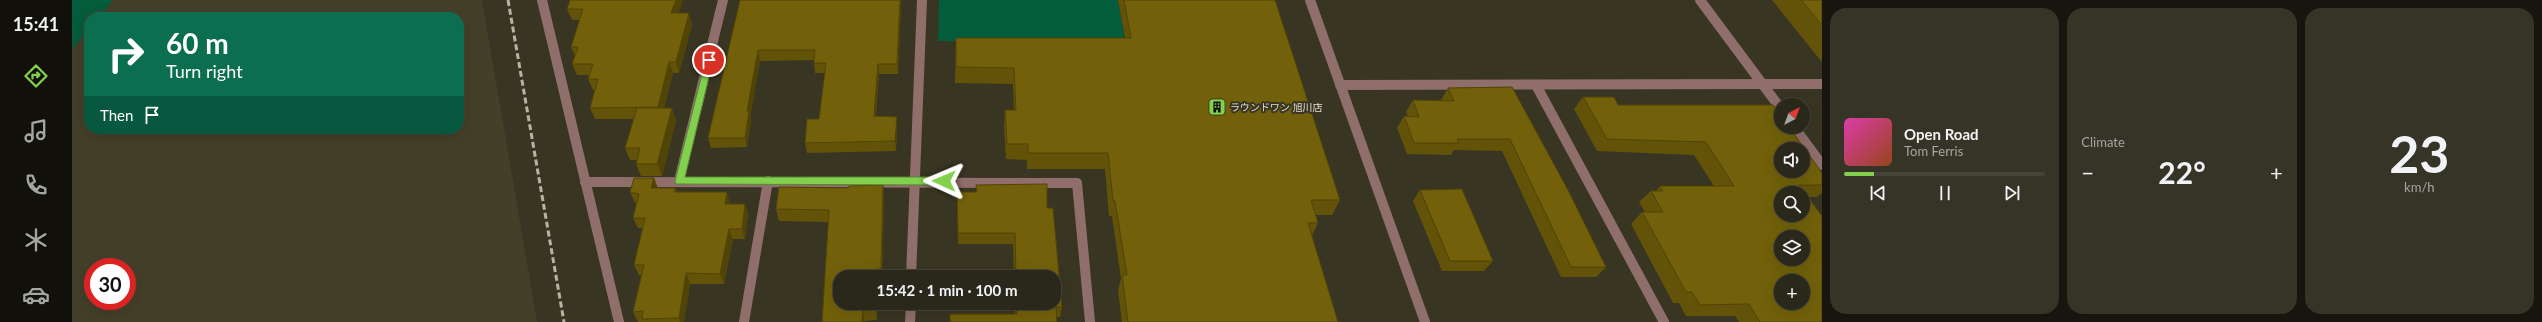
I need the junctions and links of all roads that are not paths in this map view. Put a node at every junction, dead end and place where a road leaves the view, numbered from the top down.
1 (542, 0) edge
2 (723, 0) edge
3 (922, 0) edge
4 (1310, 0) edge
5 (1700, 0) edge
6 (1763, 84) junction
7 (1822, 84) edge
8 (1340, 85) junction
9 (1536, 85) junction
10 (1774, 99) edge
11 (1799, 134) edge
12 (1822, 165) edge
13 (679, 181) junction
14 (768, 181) junction
15 (914, 181) junction
16 (585, 182) junction
17 (911, 270) edge
18 (911, 310) edge
19 (619, 322) edge
20 (744, 322) edge
21 (910, 322) edge
22 (1090, 322) edge
23 (1425, 322) edge
24 (1664, 322) edge

1 - 16 street
2 - 13 street
3 - 15 street
4 - 8 street
5 - 6 street
6 - 7 street
6 - 9 street
6 - 10 street
8 - 9 street
8 - 23 street
9 - 24 street
11 - 12 street
13 - 14 street
13 - 16 street
14 - 15 street
14 - 20 street
15 - 17 street
15 - 22 street
16 - 19 street
18 - 21 street

